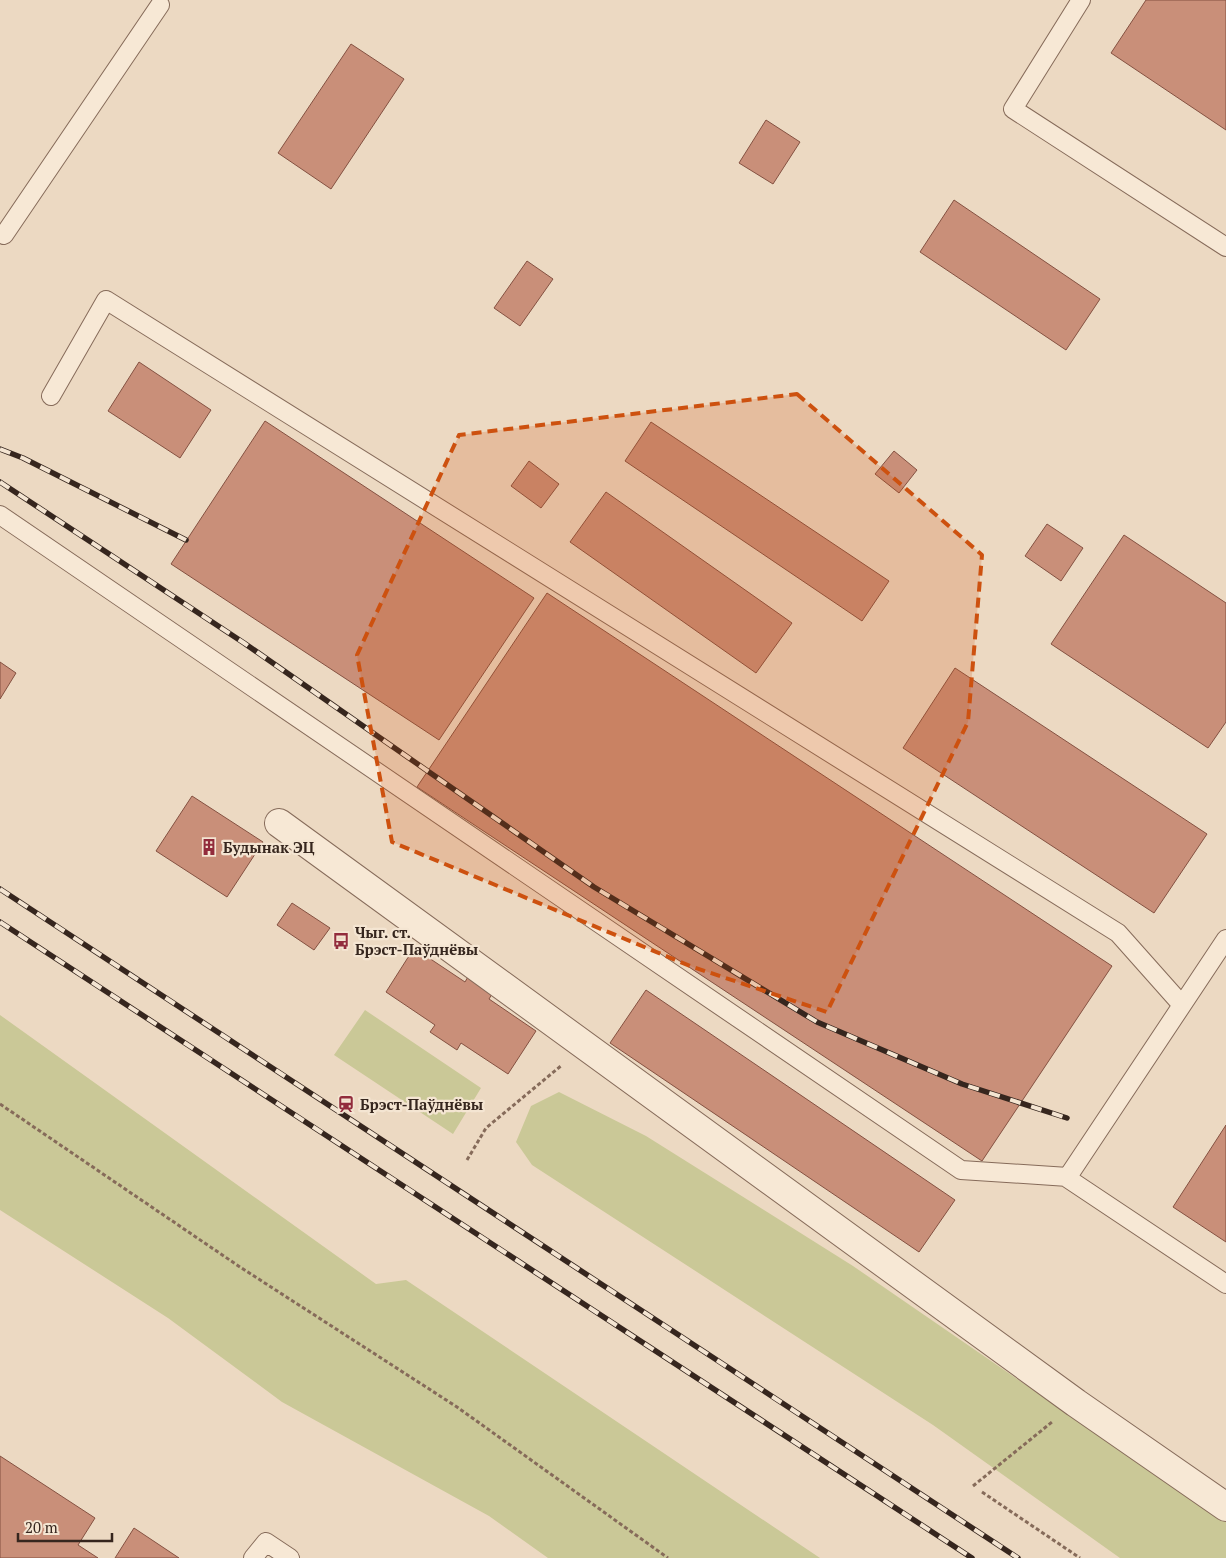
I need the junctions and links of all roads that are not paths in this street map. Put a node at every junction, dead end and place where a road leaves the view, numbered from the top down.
1 (1081, 0) edge
2 (158, 2) edge
3 (4, 235) dead end
4 (1226, 247) edge
5 (51, 396) dead end
6 (0, 515) edge
7 (280, 823) dead end
8 (1226, 939) edge
9 (1182, 1005) junction
10 (1068, 1177) junction
11 (1226, 1284) edge
12 (1226, 1507) edge
13 (253, 1558) edge
14 (290, 1558) edge

1 - 4 lane
2 - 3 lane
5 - 9 lane
6 - 10 lane
7 - 12 street
8 - 9 lane
9 - 10 lane
10 - 11 lane
13 - 14 lane

